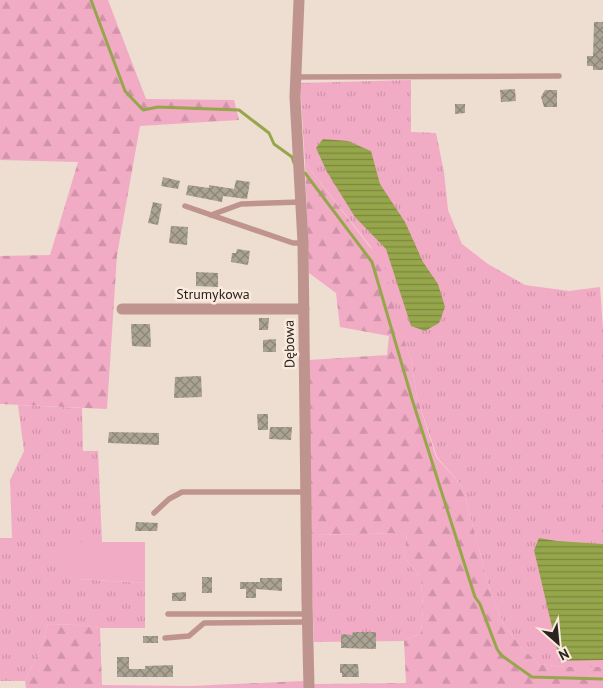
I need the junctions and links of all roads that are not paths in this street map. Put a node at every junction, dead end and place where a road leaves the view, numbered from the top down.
1 (299, 0) edge
2 (559, 76) dead end
3 (296, 77) junction
4 (301, 202) junction
5 (185, 206) dead end
6 (211, 215) junction
7 (303, 243) junction
8 (122, 309) dead end
9 (304, 309) junction
10 (306, 492) junction
11 (154, 513) dead end
12 (168, 614) dead end
13 (308, 618) junction
14 (165, 638) dead end
15 (309, 688) edge

1 - 3 street, Dębowa
2 - 3 lane
3 - 4 street, Dębowa
4 - 6 lane
4 - 7 street, Dębowa
5 - 6 lane
6 - 7 lane
7 - 9 street, Dębowa
8 - 9 street, Strumykowa
9 - 10 street, Dębowa
10 - 11 lane
10 - 13 street, Dębowa
12 - 13 lane
13 - 14 lane
13 - 15 street, Dębowa

